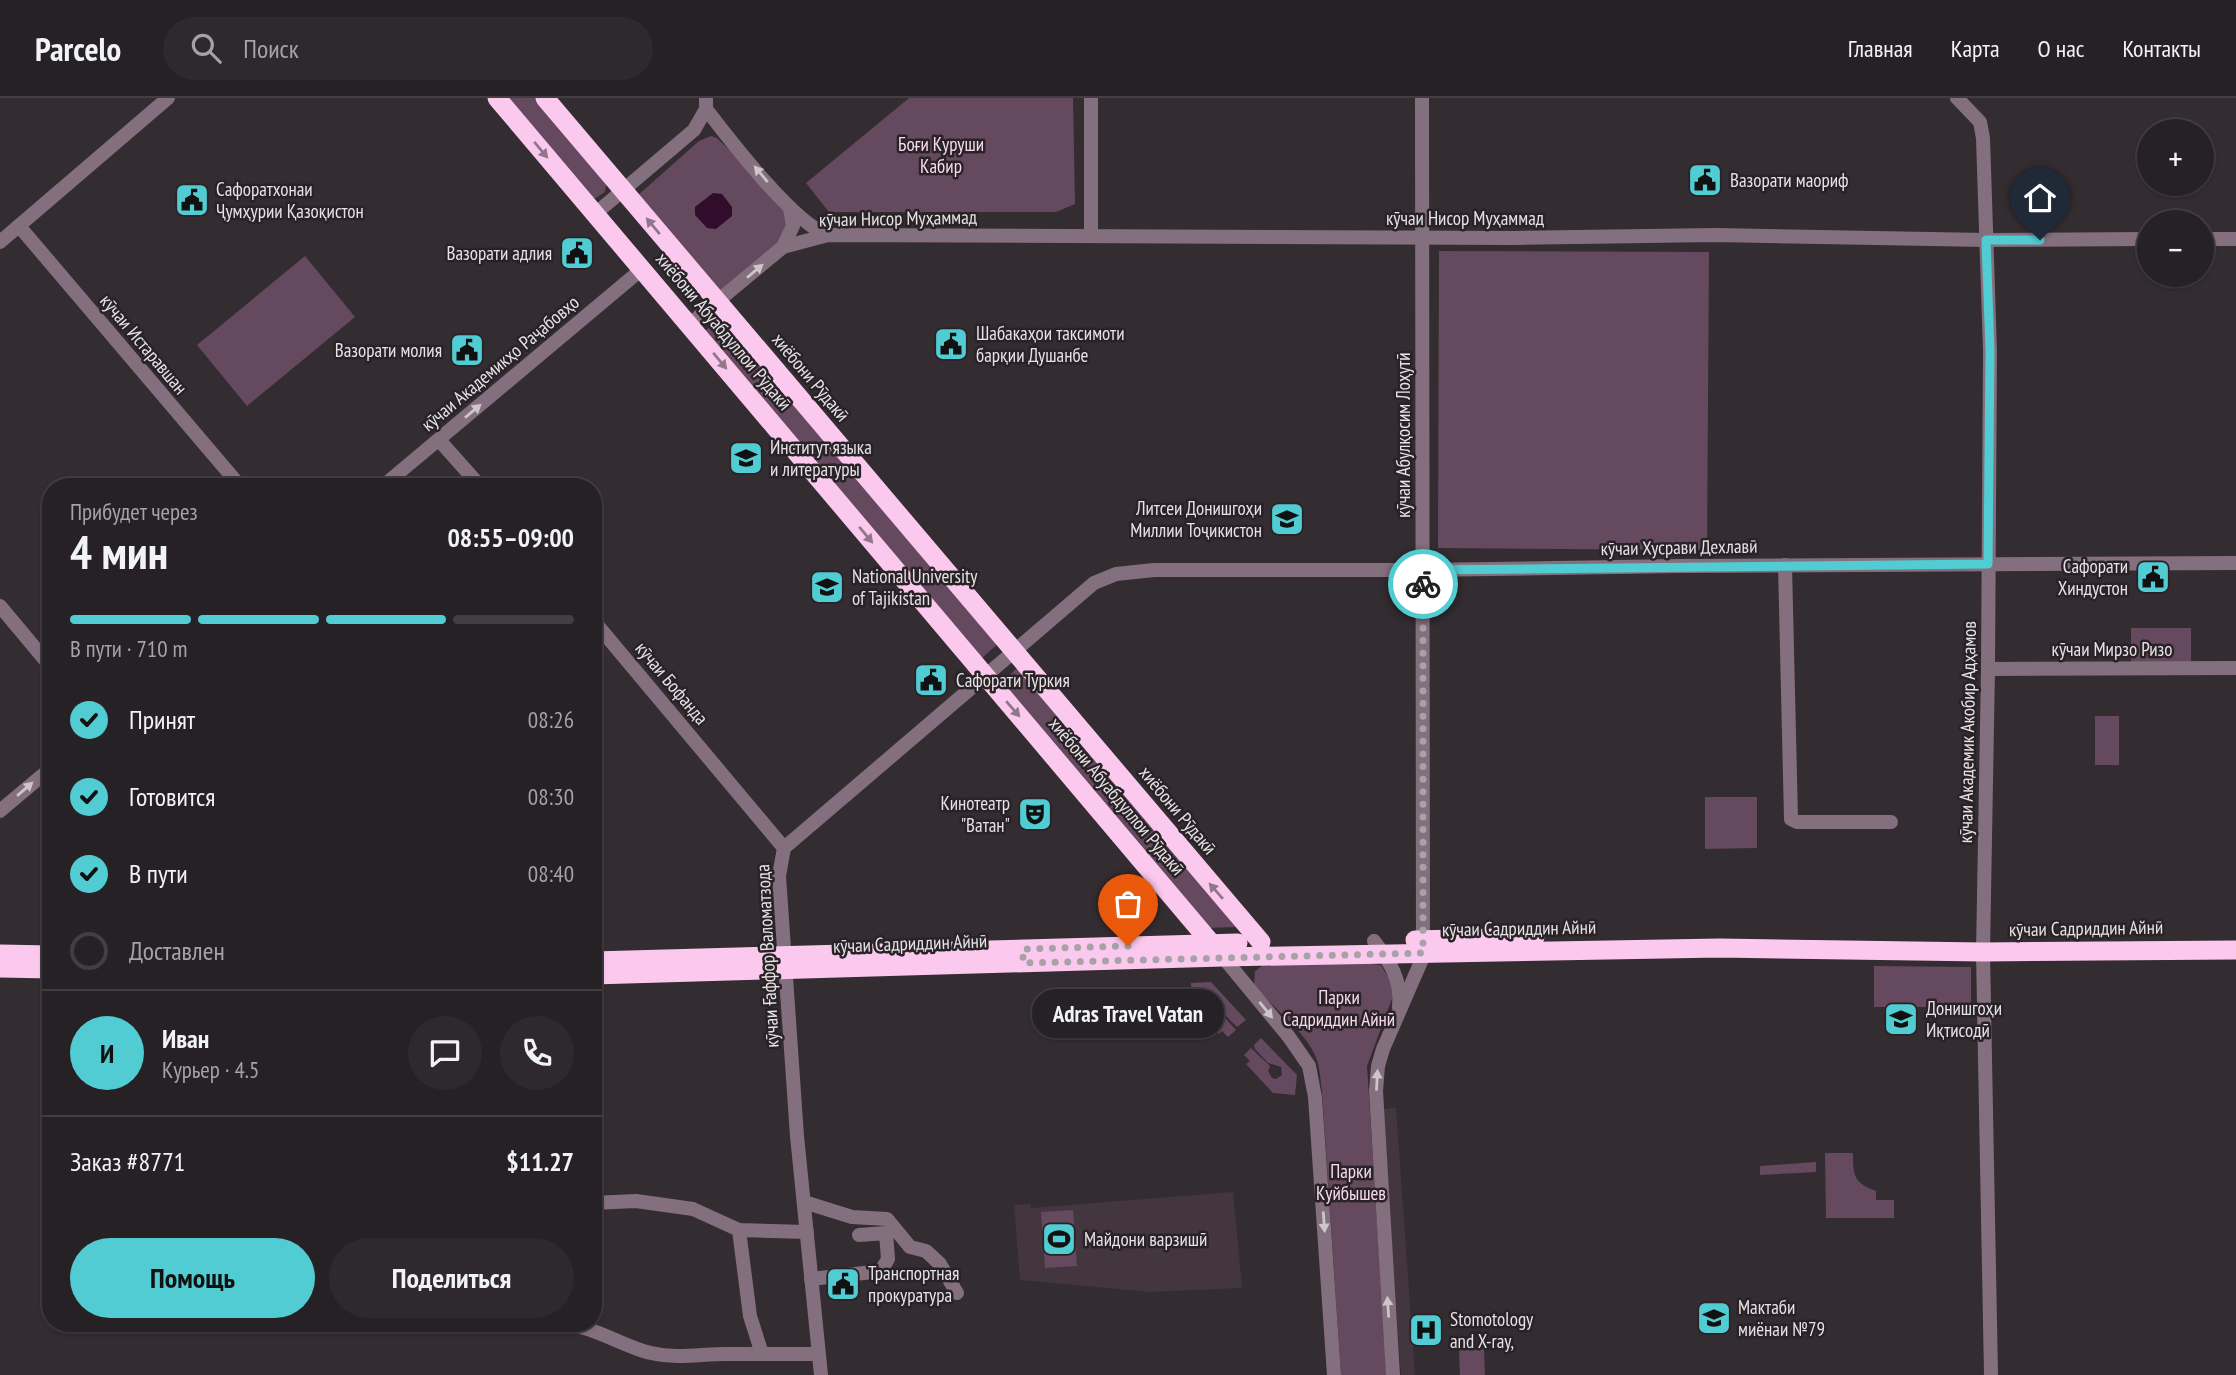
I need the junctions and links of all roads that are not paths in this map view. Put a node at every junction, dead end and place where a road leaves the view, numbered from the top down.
1 (497, 98) edge
2 (545, 98) edge
3 (1091, 98) edge
4 (1957, 98) edge
5 (164, 99) edge
6 (1418, 101) edge
7 (706, 103) edge
8 (720, 126) junction
9 (694, 130) junction
10 (623, 191) junction
11 (790, 208) junction
12 (595, 214) junction
13 (19, 226) junction
14 (828, 235) junction
15 (1091, 236) junction
16 (1423, 237) junction
17 (2137, 239) edge
18 (2214, 239) edge
19 (2236, 239) edge
20 (1986, 240) junction
21 (0, 242) edge
22 (783, 247) junction
23 (642, 269) junction
24 (718, 302) junction
25 (689, 326) junction
26 (439, 440) junction
27 (233, 478) edge
28 (393, 478) edge
29 (473, 478) edge
30 (2236, 563) edge
31 (1988, 564) junction
32 (1784, 565) junction
33 (1423, 570) junction
34 (1123, 572) joint
35 (0, 606) edge
36 (602, 631) edge
37 (1014, 651) junction
38 (42, 656) edge
39 (2236, 668) edge
40 (1988, 669) junction
41 (985, 677) junction
42 (42, 776) edge
43 (0, 811) edge
44 (1891, 822) dead end
45 (784, 848) junction
46 (2236, 939) edge
47 (1261, 942) junction
48 (1423, 946) junction
49 (1984, 946) junction
50 (1379, 947) junction
51 (1217, 950) junction
52 (2236, 950) edge
53 (0, 954) edge
54 (42, 955) edge
55 (785, 963) junction
56 (0, 968) edge
57 (602, 968) edge
58 (42, 969) edge
59 (1399, 1009) junction
60 (804, 1202) junction
61 (602, 1203) edge
62 (739, 1230) junction
63 (807, 1232) junction
64 (859, 1235) dead end
65 (811, 1279) junction
66 (957, 1293) dead end
67 (591, 1332) edge
68 (762, 1354) junction
69 (818, 1354) junction
70 (821, 1375) edge
71 (1334, 1375) edge
72 (1393, 1375) edge
73 (1991, 1375) edge

1 -> 12 highway, хиёбони Абуабдуллои Рӯдакӣ
2 - 10 highway, хиёбони Рӯдакӣ
3 - 15 street
4 - 20 street, кӯчаи Академик Акобир Адҳамов
5 - 13 street
6 - 16 street, кӯчаи Абулқосим Лоҳутӣ
7 - 8 street
7 - 9 street
8 - 9 street
11 -> 8 street
9 - 10 street
10 - 12 street
24 -> 10 highway, хиёбони Рӯдакӣ
11 - 14 street
11 - 22 street, кӯчаи Нисор Муҳаммад
12 - 23 highway, хиёбони Абуабдуллои Рӯдакӣ
13 - 21 street
13 - 27 street, кӯчаи Истаравшан
14 - 15 street, кӯчаи Нисор Муҳаммад
14 - 22 street, кӯчаи Нисор Муҳаммад
15 - 16 street, кӯчаи Нисор Муҳаммад
16 - 20 street, кӯчаи Нисор Муҳаммад
16 - 33 street, кӯчаи Абулқосим Лоҳутӣ
17 - 20 street, кӯчаи Нисор Муҳаммад
18 - 19 street
20 - 31 street, кӯчаи Академик Акобир Адҳамов
24 -> 22 street, кӯчаи Нисор Муҳаммад
23 - 25 highway, хиёбони Абуабдуллои Рӯдакӣ
26 -> 23 street, кӯчаи Академикҳо Раҷабовҳо
24 - 25 street, кӯчаи Нисор Муҳаммад
24 - 37 highway, хиёбони Рӯдакӣ
25 -> 41 highway, хиёбони Абуабдуллои Рӯдакӣ
26 - 28 street, кӯчаи Академикҳо Раҷабовҳо
26 - 29 street
30 - 31 street, кӯчаи Хусрави Дехлавӣ
31 - 32 street, кӯчаи Хусрави Дехлавӣ
31 - 40 street, кӯчаи Академик Акобир Адҳамов
32 - 33 street, кӯчаи Хусрави Дехлавӣ
32 - 44 street
33 - 34 street, кӯчаи Хусрави Дехлавӣ
33 - 48 street, кӯчаи Абулқосим Лоҳутӣ
34 - 37 street, кӯчаи Ғаффор Валоматзода
35 - 38 street
36 - 45 street, кӯчаи Бофанда
37 - 41 street, кӯчаи Ғаффор Валоматзода
47 -> 37 highway, хиёбони Рӯдакӣ
39 - 40 street, кӯчаи Мирзо Ризо
40 - 49 street, кӯчаи Академик Акобир Адҳамов
41 - 45 street, кӯчаи Ғаффор Валоматзода
41 -> 51 highway, хиёбони Абуабдуллои Рӯдакӣ
43 -> 42 street
45 - 55 street, кӯчаи Ғаффор Валоматзода
46 - 49 highway, кӯчаи Садриддин Айнӣ
47 - 50 highway, кӯчаи Садриддин Айнӣ
47 - 51 highway, кӯчаи Садриддин Айнӣ
48 - 49 highway, кӯчаи Садриддин Айнӣ
48 - 50 highway, кӯчаи Садриддин Айнӣ
48 - 59 street
49 - 52 highway, кӯчаи Садриддин Айнӣ
49 - 73 street, кӯчаи Академик Акобир Адҳамов
50 - 51 highway, кӯчаи Садриддин Айнӣ
50 - 59 street
51 - 55 highway, кӯчаи Садриддин Айнӣ
51 -> 71 street, хиёбони Абуабдуллои Рӯдакӣ
53 - 54 highway
55 - 57 highway, кӯчаи Садриддин Айнӣ
55 - 60 street, кӯчаи Ғаффор Валоматзода
56 - 58 highway
72 -> 59 street
60 - 63 street, кӯчаи Ғаффор Валоматзода
60 - 66 street
61 - 62 street
62 - 63 street
62 - 68 street
63 - 65 street, кӯчаи Ғаффор Валоматзода
64 - 65 street
65 - 69 street, кӯчаи Ғаффор Валоматзода
67 - 68 street
68 - 69 street
69 - 70 street, кӯчаи Ғаффор Валоматзода

